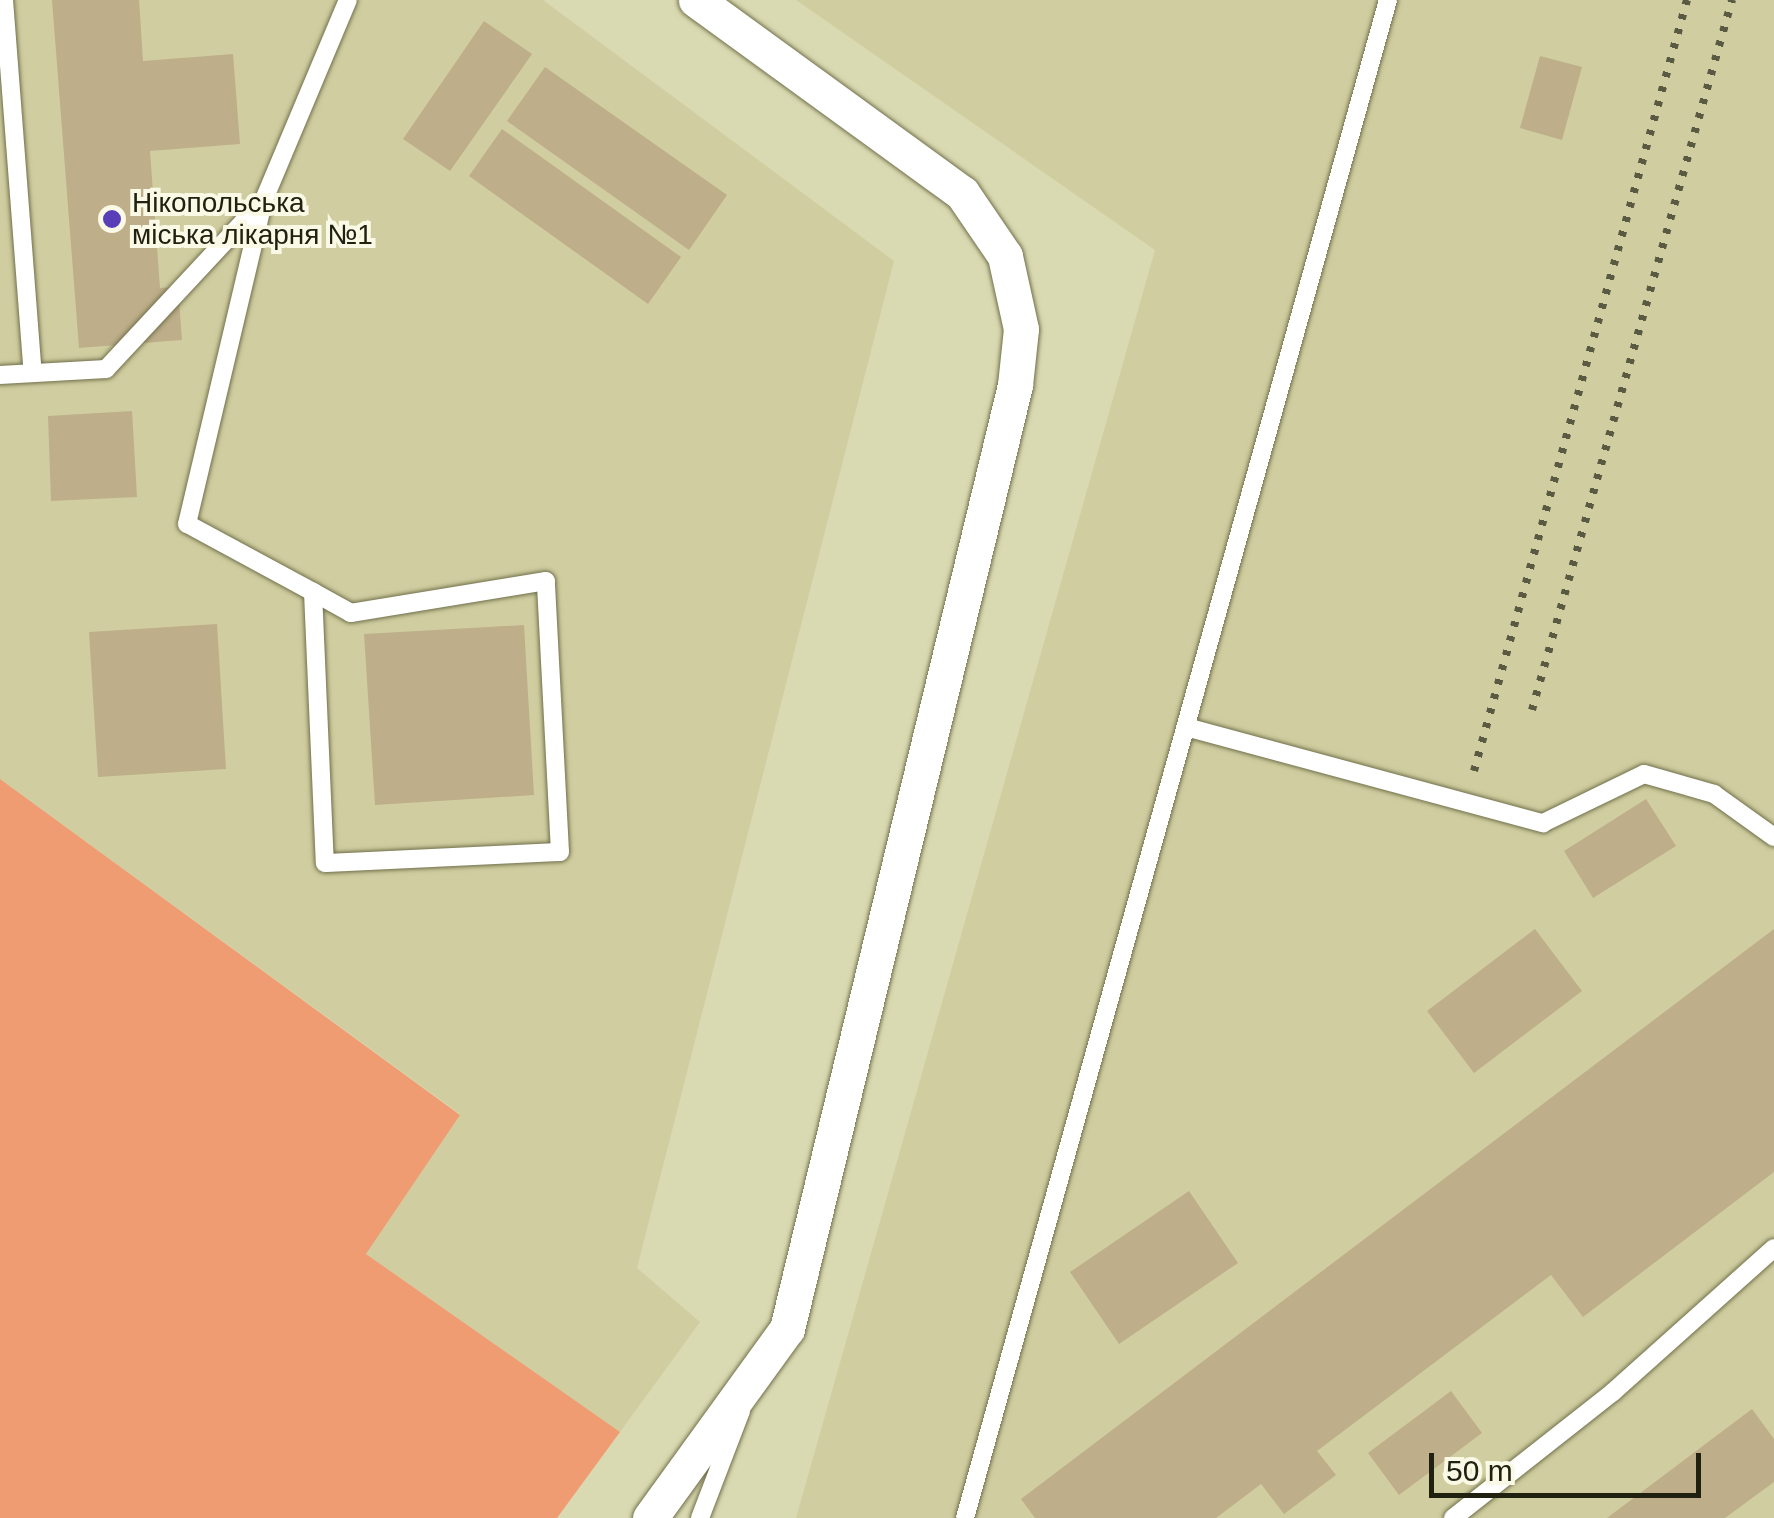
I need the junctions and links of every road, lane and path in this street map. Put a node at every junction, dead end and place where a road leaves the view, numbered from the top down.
1 (4, 0) edge
2 (348, 0) edge
3 (696, 0) edge
4 (1388, 0) edge
5 (262, 202) junction
6 (33, 373) junction
7 (0, 375) edge
8 (313, 592) junction
9 (1186, 726) junction
10 (1774, 837) edge
11 (1774, 1248) edge
12 (757, 1371) junction
13 (650, 1518) edge
14 (700, 1518) edge
15 (965, 1518) edge
16 (1453, 1518) edge

1 - 6 lane
2 - 5 lane
3 - 12 street
4 - 9 lane
5 - 6 lane
5 - 8 lane
6 - 7 lane
8 - 8 lane
9 - 10 lane
9 - 15 lane
11 - 16 lane
12 - 13 street
12 - 14 lane

